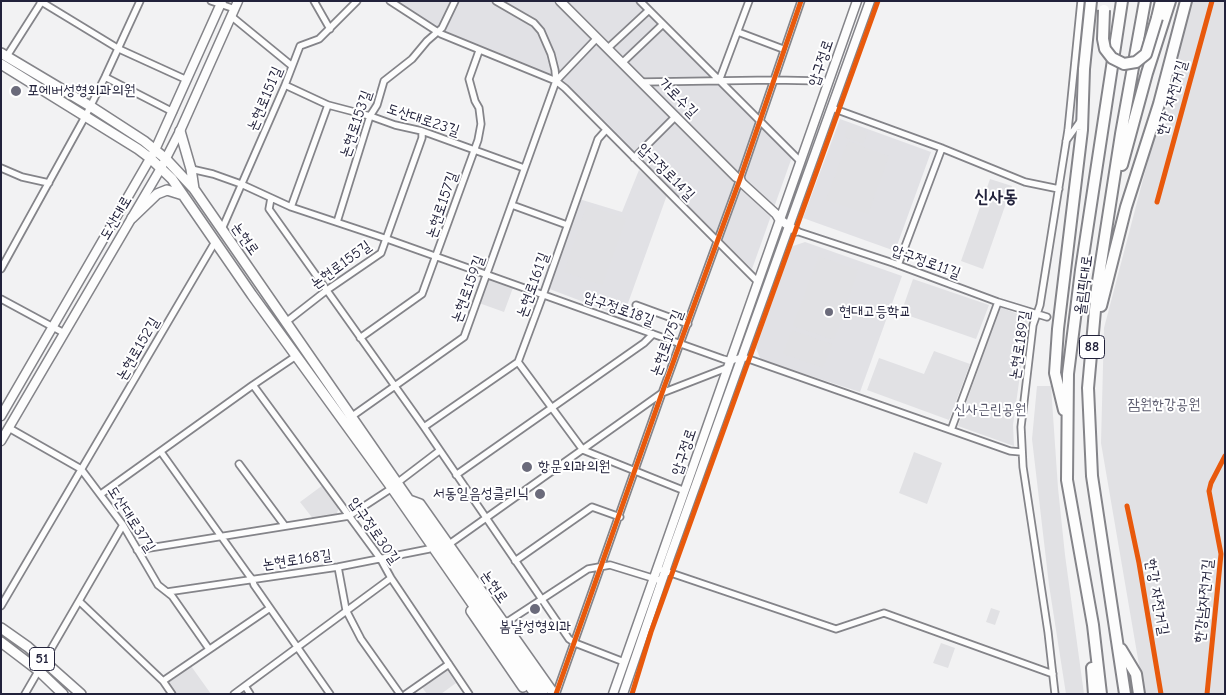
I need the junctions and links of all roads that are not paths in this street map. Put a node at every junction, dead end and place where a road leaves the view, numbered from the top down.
1 (41, 1) edge
2 (140, 1) edge
3 (211, 1) edge
4 (314, 1) edge
5 (357, 1) edge
6 (390, 1) edge
7 (455, 1) edge
8 (496, 1) edge
9 (560, 1) edge
10 (640, 1) edge
11 (749, 1) edge
12 (801, 1) edge
13 (857, 1) edge
14 (870, 1) edge
15 (1081, 1) edge
16 (1091, 1) edge
17 (1122, 1) edge
18 (1145, 1) edge
19 (1161, 1) edge
20 (1170, 1) edge
21 (1186, 1) edge
22 (222, 3) edge
23 (1104, 6) edge
24 (235, 9) edge
25 (649, 10) junction
26 (663, 24) junction
27 (330, 29) junction
28 (738, 32) junction
29 (438, 33) junction
30 (597, 38) junction
31 (608, 48) junction
32 (119, 49) junction
33 (784, 49) junction
34 (479, 51) junction
35 (3, 57) edge
36 (622, 63) junction
37 (292, 66) junction
38 (106, 77) junction
39 (188, 80) junction
40 (719, 80) junction
41 (774, 80) junction
42 (556, 81) junction
43 (642, 82) junction
44 (828, 83) junction
45 (285, 85) junction
46 (821, 104) junction
47 (328, 105) junction
48 (90, 106) junction
49 (832, 108) junction
50 (173, 112) junction
51 (86, 115) junction
52 (370, 116) junction
53 (676, 116) junction
54 (1082, 118) junction
55 (760, 121) junction
56 (180, 130) junction
57 (606, 130) junction
58 (422, 131) junction
59 (1065, 141) junction
60 (940, 148) junction
61 (474, 150) junction
62 (153, 154) junction
63 (634, 158) junction
64 (166, 159) junction
65 (801, 162) junction
66 (1, 168) edge
67 (161, 168) junction
68 (524, 168) junction
69 (191, 169) junction
70 (1116, 177) junction
71 (740, 179) junction
72 (49, 183) junction
73 (241, 184) junction
74 (1059, 189) junction
75 (194, 190) junction
76 (183, 195) junction
77 (271, 198) junction
78 (512, 205) junction
79 (292, 207) junction
80 (778, 216) junction
81 (132, 218) junction
82 (337, 222) junction
83 (567, 225) junction
84 (788, 226) junction
85 (222, 229) junction
86 (796, 231) joint
87 (387, 239) junction
88 (718, 240) junction
89 (215, 242) junction
90 (437, 258) junction
91 (898, 265) junction
92 (1, 269) edge
93 (487, 275) junction
94 (758, 282) junction
95 (327, 290) junction
96 (543, 295) junction
97 (1, 299) edge
98 (998, 302) junction
99 (636, 304) dead end
100 (1036, 314) junction
101 (1047, 317) dead end
102 (286, 322) junction
103 (688, 324) junction
104 (52, 327) junction
105 (1094, 332) junction
106 (64, 333) junction
107 (653, 334) junction
108 (360, 338) junction
109 (681, 344) junction
110 (296, 356) junction
111 (743, 357) junction
112 (518, 362) junction
113 (729, 364) junction
114 (253, 385) junction
115 (394, 386) junction
116 (662, 393) junction
117 (551, 408) junction
118 (1, 416) edge
119 (352, 417) junction
120 (1068, 424) junction
121 (424, 427) junction
122 (9, 428) junction
123 (951, 430) junction
124 (1, 441) edge
125 (583, 450) junction
126 (439, 451) junction
127 (161, 452) junction
128 (1021, 452) junction
129 (239, 464) dead end
130 (81, 469) junction
131 (636, 472) junction
132 (456, 475) junction
133 (395, 485) junction
134 (685, 491) junction
135 (101, 494) junction
136 (406, 502) junction
137 (413, 512) junction
138 (349, 516) junction
139 (486, 517) junction
140 (620, 517) junction
141 (123, 525) junction
142 (285, 526) junction
143 (222, 537) junction
144 (448, 544) junction
145 (429, 549) junction
146 (138, 550) junction
147 (380, 558) junction
148 (515, 561) junction
149 (602, 565) junction
150 (338, 567) junction
151 (662, 570) junction
152 (391, 578) junction
153 (252, 579) junction
154 (658, 580) junction
155 (167, 592) junction
156 (542, 598) junction
157 (79, 601) junction
158 (1, 606) edge
159 (270, 608) junction
160 (346, 610) junction
161 (504, 624) junction
162 (1093, 624) junction
163 (1, 628) edge
164 (1, 642) edge
165 (575, 643) junction
166 (1118, 645) junction
167 (297, 647) junction
168 (209, 649) junction
169 (44, 661) junction
170 (624, 662) junction
171 (449, 664) junction
172 (38, 671) junction
173 (1052, 674) junction
174 (164, 681) junction
175 (245, 686) junction
176 (554, 693) edge
177 (25, 694) edge
178 (63, 694) edge
179 (81, 694) edge
180 (172, 694) edge
181 (234, 694) edge
182 (250, 694) edge
183 (330, 694) edge
184 (400, 694) edge
185 (406, 694) edge
186 (469, 694) edge
187 (528, 694) edge
188 (535, 694) edge
189 (543, 694) edge
190 (613, 694) edge
191 (623, 694) edge
192 (1055, 694) edge
193 (1094, 694) edge
194 (1101, 694) edge
195 (1125, 694) edge
196 (1139, 694) edge

1 - 32 street
1 - 35 street
2 - 32 street
3 - 22 street
4 - 27 street
5 - 27 street, 논현로151길
6 - 29 street, 압구정로14길
7 - 29 street, 논현로153길
8 - 42 street
9 - 30 main road, 가로수길
10 - 25 street
11 - 28 street
12 - 33 street, 논현로175길
13 - 44 main road, 압구정로
14 - 49 main road, 압구정로
15 - 59 street, 논현로189길
16 - 54 highway
17 - 120 highway, 올림픽대로 / 88
18 - 70 highway, 올림픽대로 / 88
19 - 23 highway, bridge
20 - 70 highway
21 - 105 highway
22 - 24 street
22 - 39 main road, 도산대로
24 - 37 street
24 - 56 main road, 도산대로
25 - 26 street
25 - 31 street
26 - 36 street
26 - 40 street
27 - 37 street, 논현로151길
28 - 33 street
28 - 40 street
29 - 34 street, 압구정로14길
29 - 52 street, 논현로153길
30 - 31 main road, 가로수길
30 - 42 street, 논현로159길
31 - 36 main road, 가로수길
32 - 38 street
32 - 39 street
33 - 41 street, 논현로175길
34 - 42 street, 압구정로14길
34 - 61 street, 논현로157길
35 - 48 main road, 논현로
35 - 51 main road, 논현로
36 - 43 main road, 가로수길
37 - 45 street, 논현로151길
38 - 48 street
38 - 50 street
39 - 50 main road, 도산대로
40 - 41 street
40 - 43 street
40 - 55 street
41 - 44 street
41 - 55 street, 논현로175길
42 - 57 street, 압구정로14길
42 - 68 street, 논현로159길
43 - 53 main road, 가로수길
44 - 46 main road, 압구정로
45 - 47 street, 도산대로23길
45 - 73 street, 논현로151길
46 - 49 main road
46 - 65 main road, 압구정로
47 - 52 street, 도산대로23길
47 - 79 street
48 - 51 street
48 - 62 main road, 논현로
49 - 60 street, 압구정로
49 - 84 main road, 압구정로
50 - 62 main road, 도산대로
51 - 62 main road, 논현로
51 - 72 street
52 - 58 street, 도산대로23길
52 - 82 street, 논현로153길
53 - 63 street
53 - 71 main road, 가로수길
54 - 59 street
54 - 120 highway
55 - 65 street
55 - 71 street, 논현로175길
56 - 64 main road, 도산대로
56 - 69 main road
57 - 63 street, 압구정로14길
57 - 83 street, 논현로161길
58 - 61 street, 도산대로23길
58 - 87 street, 논현로155길
59 - 74 street, 논현로189길
60 - 74 street, 압구정로
60 - 91 street
61 - 68 street, 도산대로23길
61 - 90 street, 논현로157길
62 - 64 main road, 논현로
62 - 67 main road, 논현로
62 - 104 main road, 도산대로
63 - 88 street, 압구정로14길
64 - 67 main road, 도산대로
64 - 75 main road, 논현로
65 - 80 main road, 압구정로
66 - 72 street
67 - 76 main road, 논현로
67 - 81 main road, 도산대로
68 - 78 street, 논현로159길
69 - 73 street, 압구정로18길
69 - 75 main road
70 - 105 highway, 올림픽대로 / 88
71 - 80 main road, 가로수길
71 - 88 street, 논현로175길
72 - 92 street
73 - 77 street, 압구정로18길
73 - 85 street, 논현로151길
74 - 100 street, 논현로189길
75 - 85 main road, 논현로
76 - 81 main road
76 - 89 main road, 논현로
77 - 79 street, 압구정로18길
77 - 95 street
78 - 83 street
78 - 93 street, 논현로159길
79 - 82 street, 압구정로18길
80 - 84 main road
80 - 94 main road, 압구정로
81 - 106 main road, 도산대로
82 - 87 street, 압구정로18길
83 - 96 street, 논현로161길
84 - 86 main road
84 - 111 main road, 압구정로
85 - 102 main road, 논현로
86 - 91 street, 압구정로11길
87 - 90 street, 압구정로18길
87 - 95 street, 논현로155길
88 - 94 street, 압구정로14길
88 - 103 street, 논현로175길
89 - 110 main road, 논현로
89 - 130 street, 논현로152길
90 - 93 street, 압구정로18길
90 - 108 street, 논현로157길
91 - 98 street, 압구정로11길
93 - 96 street, 압구정로18길
93 - 115 street, 논현로159길
94 - 113 main road, 압구정로
95 - 102 street, 논현로155길
95 - 108 street
96 - 107 street, 압구정로18길
96 - 112 street, 논현로161길
97 - 104 street
98 - 100 street, 압구정로11길
98 - 123 street
99 - 103 street, 논현로175길
100 - 101 street, 압구정로11길
100 - 128 street, 논현로189길
102 - 119 main road, 논현로
103 - 109 street, 논현로175길
104 - 106 street
104 - 118 main road, 도산대로
105 - 166 highway, 올림픽대로 / 88
106 - 122 main road, 도산대로
107 - 109 street, 압구정로18길
107 - 117 street
108 - 115 street
109 - 113 street, 압구정로18길
109 - 116 street, 논현로175길
110 - 114 street
110 - 133 main road, 논현로
111 - 113 street
111 - 123 street
111 - 151 main road, 압구정로
112 - 117 street
112 - 121 street
113 - 116 street
113 - 134 main road, 압구정로
114 - 127 street
114 - 138 street, 압구정로30길
115 - 119 street, 논현로159길
115 - 121 street
116 - 125 street
116 - 131 street, 논현로175길
117 - 125 street
117 - 132 street
119 - 133 main road, 논현로
120 - 162 highway, 올림픽대로 / 88
121 - 126 street
122 - 124 main road, 도산대로
122 - 130 street, 도산대로37길
123 - 128 street
125 - 131 street
125 - 139 street
126 - 132 street
126 - 133 street
127 - 135 street
127 - 143 street
128 - 173 street, 논현로189길
129 - 142 street
130 - 135 street, 도산대로37길
130 - 158 street, 논현로152길
131 - 134 street
131 - 140 street, 논현로175길
132 - 139 street
133 - 136 main road, 논현로
133 - 138 street
134 - 151 main road, 압구정로
135 - 141 street, 도산대로37길
136 - 137 main road, 논현로
136 - 144 main road, 논현로
136 - 145 main road, 논현로
137 - 188 main road, 논현로
137 - 189 main road, 논현로
138 - 142 street
138 - 147 street, 압구정로30길
139 - 144 street
139 - 148 street
140 - 148 street
140 - 149 street, 논현로175길
141 - 146 street, 도산대로37길
141 - 157 street
142 - 143 street
143 - 146 street
143 - 153 street
144 - 161 main road, 논현로
145 - 147 street, 논현로168길
145 - 187 main road, 논현로
146 - 155 street, 도산대로37길
147 - 150 street, 논현로168길
147 - 152 street, 압구정로30길
148 - 156 street
149 - 154 street
149 - 156 street
149 - 165 street, 논현로175길
150 - 153 street, 논현로168길
150 - 160 street
151 - 154 main road, 압구정로
151 - 173 street
152 - 160 street
152 - 171 street, 압구정로30길
153 - 155 street, 논현로168길
153 - 159 street
154 - 170 main road, 압구정로
154 - 191 main road, 압구정로
155 - 168 street, 도산대로37길
156 - 161 street
156 - 165 street
157 - 169 street
157 - 174 street
159 - 167 street
159 - 168 street
160 - 167 street
160 - 184 street
161 - 176 main road, 논현로
162 - 193 highway
162 - 194 highway, 올림픽대로 / 88
163 - 169 main road, 51
164 - 172 main road, 51
165 - 170 street
165 - 176 street, 논현로175길
166 - 195 highway, 올림픽대로 / 88
166 - 196 highway
167 - 175 street
167 - 183 street
168 - 174 street
169 - 172 street
169 - 179 main road, 51
170 - 190 main road, 압구정로
171 - 185 street
171 - 186 street, 압구정로30길
172 - 177 street
172 - 178 main road, 51
173 - 192 street, 논현로189길
174 - 180 street
175 - 181 street
175 - 182 street

